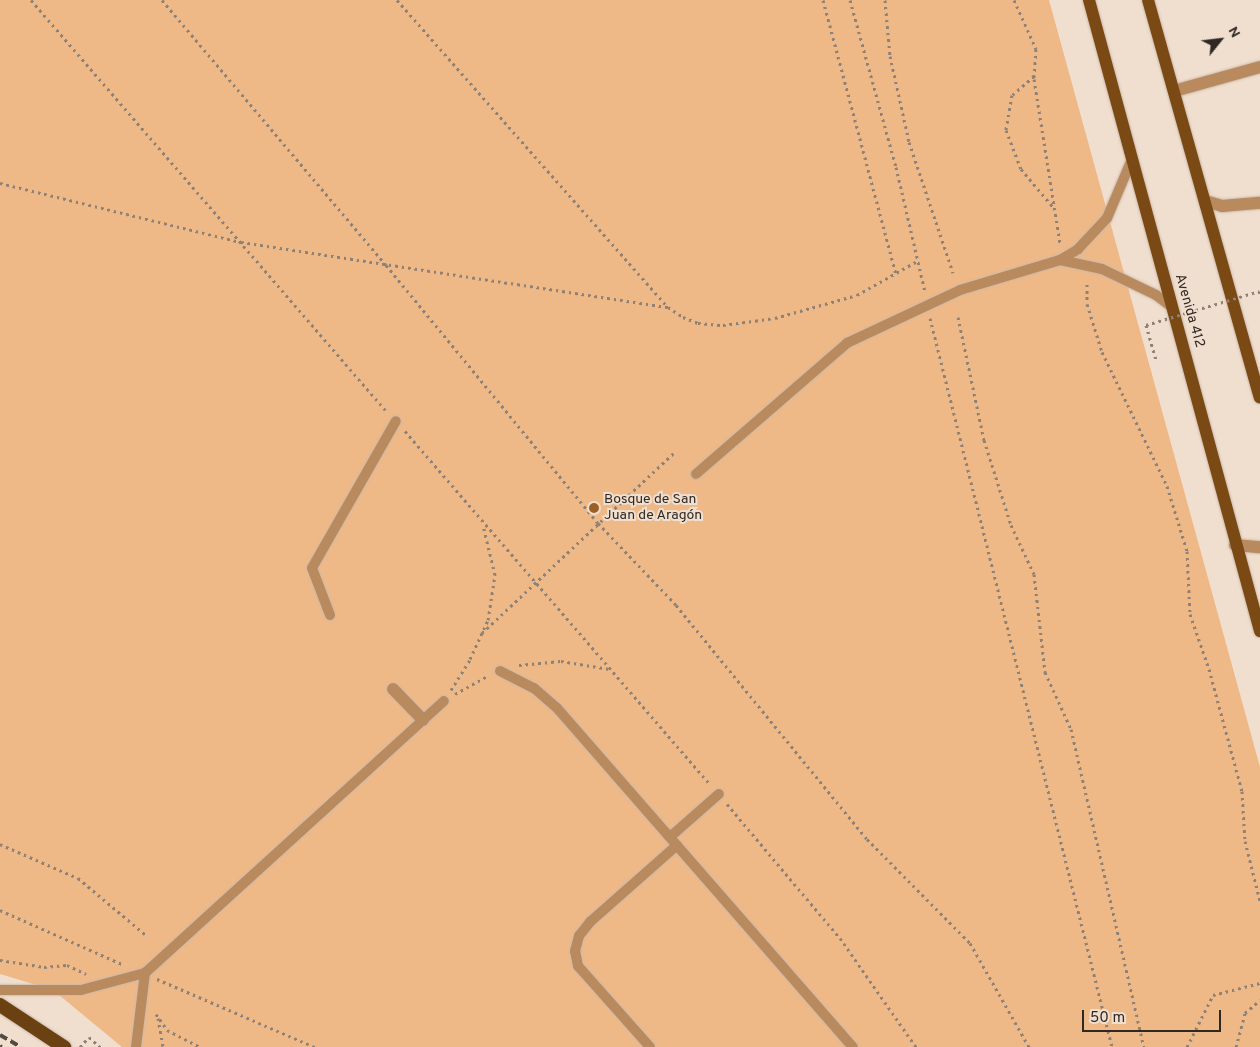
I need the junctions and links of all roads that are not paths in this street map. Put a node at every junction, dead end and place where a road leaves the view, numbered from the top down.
1 (1088, 0) edge
2 (1148, 0) edge
3 (1260, 67) edge
4 (1174, 91) junction
5 (1132, 160) junction
6 (1205, 200) junction
7 (1260, 203) edge
8 (1060, 260) junction
9 (1172, 308) junction
10 (1260, 398) edge
11 (396, 421) road end
12 (696, 474) dead end
13 (1235, 544) junction
14 (1260, 547) edge
15 (330, 615) dead end
16 (1260, 631) edge
17 (500, 671) dead end
18 (393, 688) dead end
19 (444, 701) road end
20 (423, 720) junction
21 (719, 794) road end
22 (670, 837) junction
23 (677, 846) junction
24 (144, 973) junction
25 (0, 990) edge
26 (0, 1005) edge
27 (64, 1047) edge
28 (136, 1047) edge
29 (650, 1047) edge
30 (853, 1047) edge

1 - 5 main road, Avenida 412
2 - 4 main road
3 - 4 street
4 - 6 main road
5 - 8 lane
5 - 9 main road, Avenida 412
6 - 7 street
6 - 10 main road
8 - 9 lane
8 - 12 lane
9 - 13 main road, Avenida 412
11 - 15 lane
13 - 14 street
13 - 16 main road, Avenida 412
17 - 22 lane
18 - 20 street
19 - 20 lane
20 - 24 lane
21 - 22 lane
22 - 23 lane
23 - 29 lane
23 - 30 lane
24 - 25 lane
24 - 28 lane
26 - 27 highway

